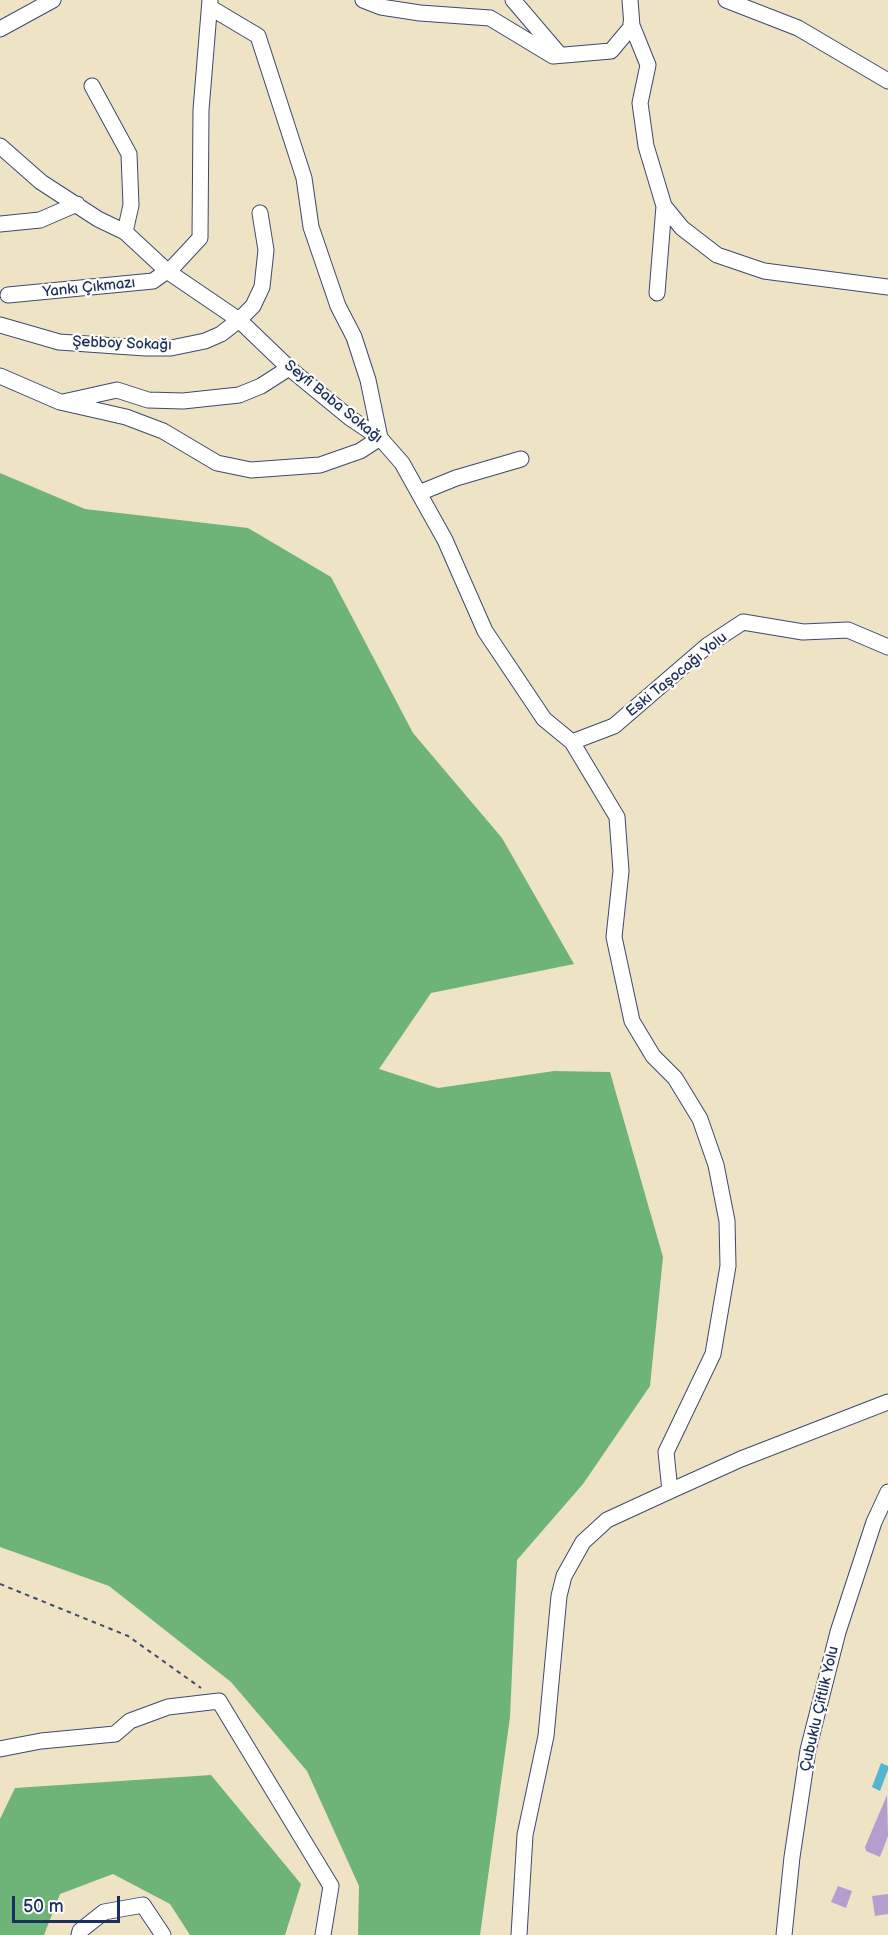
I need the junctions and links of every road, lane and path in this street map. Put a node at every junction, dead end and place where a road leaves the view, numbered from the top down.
1 (53, 0) edge
2 (363, 0) edge
3 (513, 0) edge
4 (630, 0) edge
5 (726, 0) edge
6 (210, 4) edge
7 (632, 23) junction
8 (0, 29) edge
9 (560, 55) junction
10 (888, 81) edge
11 (92, 86) dead end
12 (0, 146) edge
13 (77, 204) junction
14 (664, 206) junction
15 (260, 213) dead end
16 (0, 224) edge
17 (125, 232) junction
18 (166, 272) junction
19 (888, 287) edge
20 (657, 293) dead end
21 (8, 295) dead end
22 (239, 320) junction
23 (0, 325) edge
24 (289, 368) junction
25 (0, 376) edge
26 (60, 402) junction
27 (380, 438) junction
28 (521, 459) dead end
29 (419, 493) junction
30 (888, 647) edge
31 (572, 742) junction
32 (888, 1402) edge
33 (670, 1491) junction
34 (888, 1492) edge
35 (0, 1584) edge
36 (219, 1701) junction
37 (0, 1749) edge
38 (80, 1935) edge
39 (163, 1935) edge
40 (323, 1935) edge
41 (519, 1935) edge
42 (784, 1935) edge

1 - 8 street
2 - 9 street
3 - 9 street
4 - 7 street
5 - 10 street
6 - 18 street
6 - 27 street
7 - 9 street
7 - 14 street
11 - 17 street
12 - 13 street, Seyfi Baba Sokağı
13 - 16 street
13 - 17 street, Seyfi Baba Sokağı
14 - 19 street
14 - 20 street
15 - 22 street, Şebboy Sokağı
17 - 18 street, Seyfi Baba Sokağı
18 - 21 street, Yankı Çıkmazı
18 - 22 street, Seyfi Baba Sokağı
22 - 23 street, Şebboy Sokağı
22 - 24 street, Seyfi Baba Sokağı
24 - 26 street
24 - 27 street, Seyfi Baba Sokağı
25 - 26 street
26 - 27 street
27 - 29 street, Seyfi Baba Sokağı
28 - 29 street
29 - 31 street, Seyfi Baba Sokağı
30 - 31 street, Eski Taşocağı Yolu
31 - 33 street
32 - 33 street
33 - 41 street
34 - 42 street, Çubuklu Çiftlik Yolu
35 - 36 path
36 - 37 street
36 - 40 street
38 - 39 street

